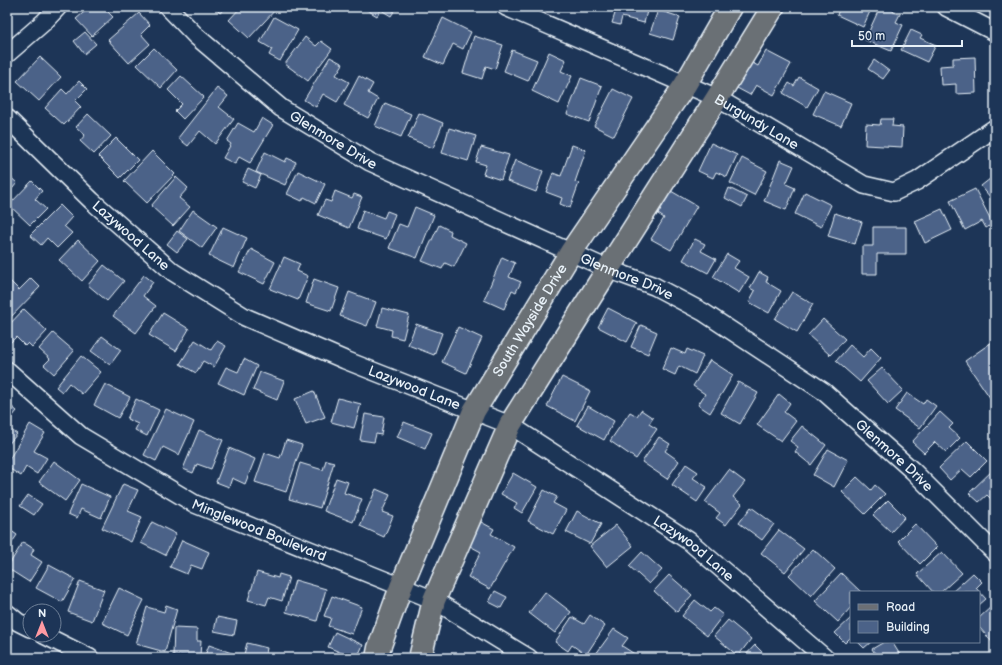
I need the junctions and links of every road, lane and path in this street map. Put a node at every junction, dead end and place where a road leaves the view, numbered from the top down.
1 (58, 7) edge
2 (168, 7) edge
3 (506, 7) edge
4 (730, 7) edge
5 (773, 7) edge
6 (946, 7) edge
7 (995, 32) edge
8 (7, 54) edge
9 (685, 85) junction
10 (717, 98) junction
11 (7, 118) edge
12 (995, 128) edge
13 (571, 252) junction
14 (608, 269) junction
15 (7, 370) edge
16 (474, 411) junction
17 (510, 425) junction
18 (995, 553) edge
19 (401, 587) junction
20 (434, 600) junction
21 (7, 613) edge
22 (22, 624) edge
23 (60, 643) edge
24 (90, 658) edge
25 (377, 658) edge
26 (420, 658) edge
27 (529, 658) edge
28 (825, 658) edge

1 - 8 street
2 - 13 street, Glenmore Drive
3 - 9 street, Burgundy Lane
4 - 9 main road, South Wayside Drive
5 - 10 main road
6 - 7 street
9 - 10 street, Burgundy Lane
9 - 13 main road, South Wayside Drive
10 - 12 street, Burgundy Lane
10 - 14 main road
11 - 16 street, Lazywood Lane
13 - 14 street, Glenmore Drive
13 - 16 main road, South Wayside Drive
14 - 17 main road
14 - 18 street, Glenmore Drive
15 - 19 street, Minglewood Boulevard
16 - 17 street, Lazywood Lane
16 - 19 main road, South Wayside Drive
17 - 20 main road
17 - 28 street, Lazywood Lane
19 - 20 street, Minglewood Boulevard
19 - 25 main road, South Wayside Drive
20 - 26 main road
20 - 27 street, Minglewood Boulevard
21 - 22 street
23 - 24 street

